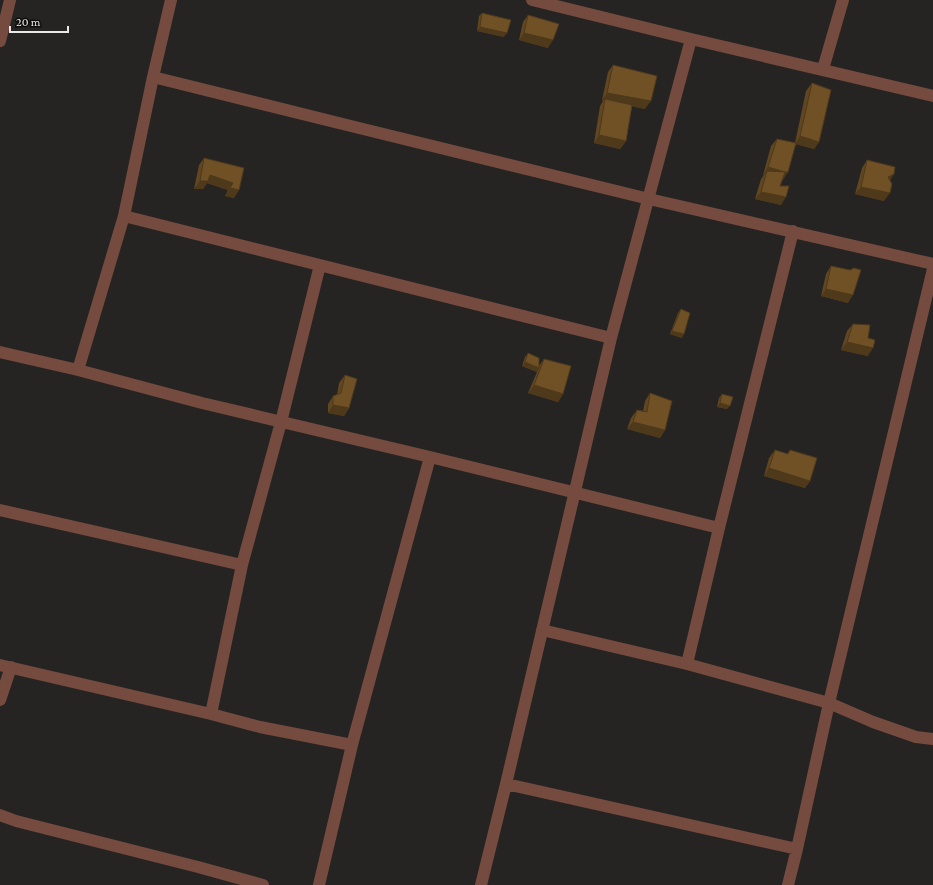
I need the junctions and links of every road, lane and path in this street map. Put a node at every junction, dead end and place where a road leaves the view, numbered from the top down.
1 (10, 0) edge
2 (171, 0) edge
3 (532, 0) edge
4 (843, 0) edge
5 (691, 39) junction
6 (0, 41) edge
7 (823, 70) junction
8 (153, 77) junction
9 (933, 96) edge
10 (649, 199) junction
11 (124, 216) junction
12 (793, 231) junction
13 (933, 264) edge
14 (320, 265) junction
15 (933, 269) edge
16 (611, 338) junction
17 (0, 352) edge
18 (78, 370) junction
19 (281, 422) junction
20 (430, 457) junction
21 (575, 492) junction
22 (0, 510) edge
23 (719, 528) junction
24 (242, 565) junction
25 (542, 630) junction
26 (687, 664) junction
27 (5, 666) edge
28 (0, 700) edge
29 (829, 703) junction
30 (211, 714) junction
31 (933, 739) edge
32 (352, 746) junction
33 (506, 784) junction
34 (0, 815) edge
35 (797, 849) junction
36 (263, 885) edge
37 (319, 885) edge
38 (481, 885) edge
39 (788, 885) edge

1 - 6 street
2 - 8 street
3 - 5 street
4 - 7 street
5 - 7 street
5 - 10 street
7 - 9 street
8 - 10 street
8 - 11 street
10 - 12 street
10 - 16 street
11 - 14 street
11 - 18 street
12 - 13 street
12 - 23 street
14 - 16 street
14 - 19 street
15 - 29 street
16 - 21 street
17 - 18 street
18 - 19 street
19 - 20 street
19 - 24 street
20 - 21 street
20 - 32 street
21 - 23 street
21 - 25 street
22 - 24 street
23 - 26 street
24 - 30 street
25 - 26 street
25 - 33 street
26 - 29 street
27 - 28 street
27 - 30 street
29 - 31 street
29 - 35 street
30 - 32 street
32 - 37 street
33 - 35 street
33 - 38 street
34 - 36 street
35 - 39 street

